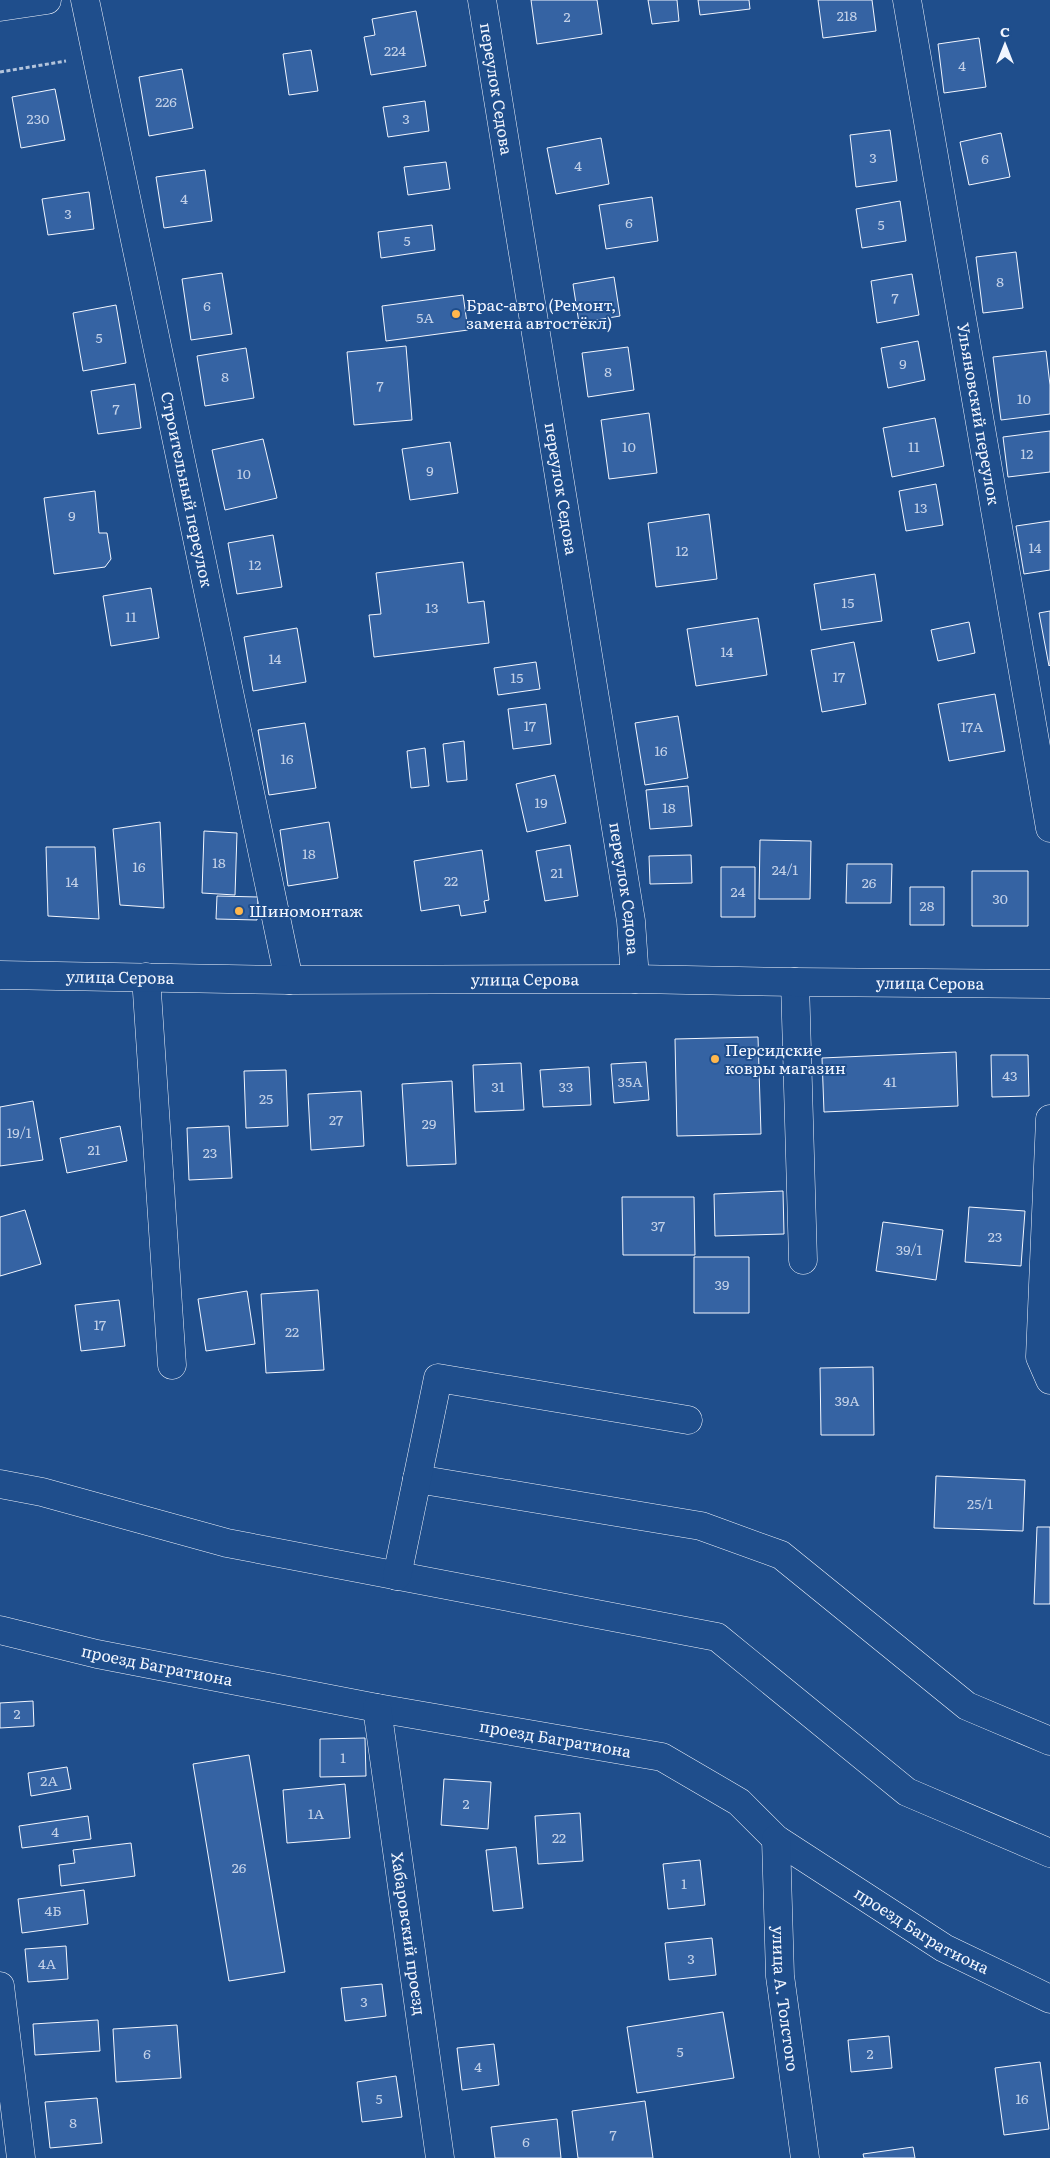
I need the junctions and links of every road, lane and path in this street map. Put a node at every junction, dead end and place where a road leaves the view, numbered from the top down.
1 (46, 0) edge
2 (85, 0) edge
3 (482, 0) edge
4 (907, 0) edge
5 (0, 7) edge
6 (96, 56) junction
7 (0, 72) edge
8 (1050, 828) edge
9 (0, 975) edge
10 (146, 977) junction
11 (635, 979) junction
12 (289, 980) junction
13 (795, 982) junction
14 (1050, 984) edge
15 (1050, 1119) edge
16 (804, 1260) dead end
17 (172, 1365) dead end
18 (1050, 1380) edge
19 (688, 1420) dead end
20 (417, 1478) junction
21 (0, 1484) edge
22 (397, 1576) junction
23 (0, 1630) edge
24 (377, 1708) junction
25 (1050, 1741) edge
26 (776, 1838) junction
27 (1050, 1853) edge
28 (0, 1986) edge
29 (1050, 1999) edge
30 (21, 2158) edge
31 (440, 2158) edge
32 (804, 2158) edge

1 - 5 street
2 - 6 street, Строительный переулок
3 - 11 street, переулок Седова
4 - 8 street, Ульяновский переулок
6 - 7 path
6 - 12 street, Строительный переулок
9 - 10 street, улица Серова
10 - 12 street, улица Серова
10 - 17 street
11 - 12 street, улица Серова
11 - 13 street, улица Серова
13 - 14 street, улица Серова
13 - 16 street
15 - 18 street
19 - 20 street
20 - 22 street
20 - 25 street
21 - 22 street
22 - 27 street
23 - 24 street, проезд Багратиона
24 - 26 street, проезд Багратиона
24 - 31 street, Хабаровский проезд
26 - 29 street, проезд Багратиона
26 - 32 street, улица А. Толстого
28 - 30 street

